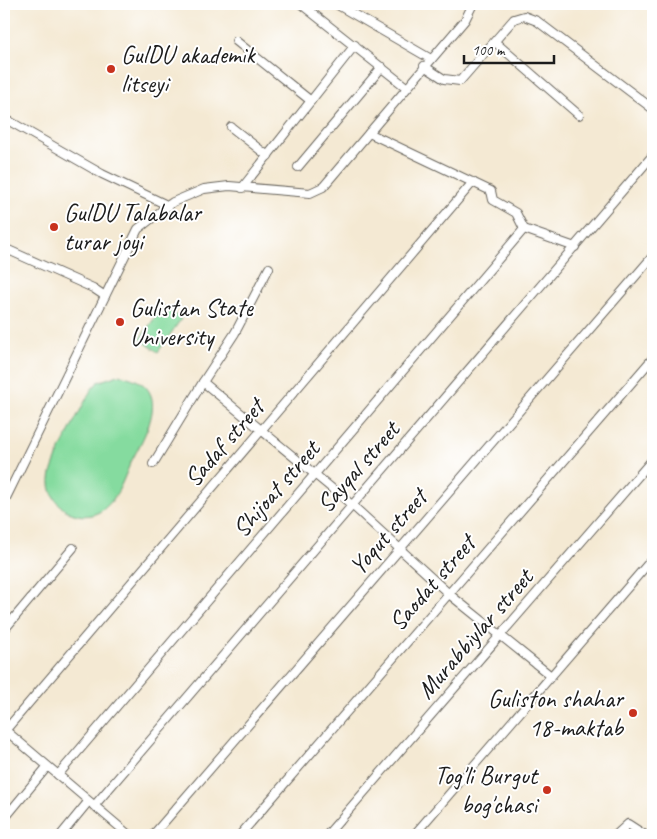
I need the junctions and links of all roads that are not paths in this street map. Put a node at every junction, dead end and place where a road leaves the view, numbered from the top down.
1 (301, 4) edge
2 (336, 4) edge
3 (472, 4) edge
4 (236, 41) dead end
5 (495, 42) junction
6 (355, 45) junction
7 (430, 58) junction
8 (424, 66) junction
9 (382, 67) junction
10 (406, 87) junction
11 (4, 97) edge
12 (4, 101) edge
13 (311, 101) junction
14 (653, 109) edge
15 (579, 115) dead end
16 (4, 118) edge
17 (231, 127) dead end
18 (369, 133) junction
19 (653, 155) edge
20 (268, 156) junction
21 (298, 167) dead end
22 (473, 182) junction
23 (242, 188) junction
24 (169, 206) junction
25 (524, 229) junction
26 (575, 247) junction
27 (4, 248) edge
28 (653, 256) edge
29 (269, 268) dead end
30 (105, 296) junction
31 (653, 358) edge
32 (203, 382) junction
33 (261, 430) junction
34 (653, 459) edge
35 (153, 464) dead end
36 (315, 475) junction
37 (4, 502) edge
38 (352, 505) junction
39 (73, 548) dead end
40 (400, 549) junction
41 (653, 558) edge
42 (449, 594) junction
43 (4, 630) edge
44 (500, 636) junction
45 (551, 676) junction
46 (4, 731) edge
47 (47, 768) junction
48 (58, 775) junction
49 (91, 804) junction
50 (4, 819) edge
51 (61, 835) edge
52 (129, 835) edge
53 (153, 835) edge
54 (240, 835) edge
55 (327, 835) edge
56 (414, 835) edge
57 (616, 835) edge
58 (645, 835) edge

1 - 6 street
2 - 7 street
3 - 7 street
4 - 13 street
5 - 8 street
5 - 14 street
5 - 15 street
6 - 9 street
6 - 13 street
7 - 8 street
8 - 10 street
9 - 10 street
9 - 21 street
10 - 18 street
11 - 12 street
13 - 20 street
16 - 24 street
17 - 20 street
18 - 22 street
18 - 23 street
19 - 26 street, Sayqal street
20 - 23 street
22 - 25 street
22 - 33 street, Sadaf street
23 - 24 street
24 - 30 street
25 - 26 street
25 - 36 street, Shijoat street
26 - 38 street, Sayqal street
27 - 30 street
28 - 40 street, Yoqut street
29 - 32 street
30 - 37 street
31 - 42 street, Saodat street
32 - 33 street
32 - 35 street
33 - 36 street
33 - 46 street, Sadaf street
34 - 44 street, Murabbiylar street
36 - 38 street
36 - 48 street, Shijoat street
38 - 40 street
38 - 49 street, Sayqal street
39 - 43 street
40 - 42 street
40 - 53 street, Yoqut street
41 - 45 street
42 - 44 street
42 - 54 street, Saodat street
44 - 45 street
44 - 55 street, Murabbiylar street
45 - 56 street
46 - 47 street
47 - 48 street
47 - 50 street
48 - 49 street
49 - 51 street
49 - 52 street
57 - 58 street

